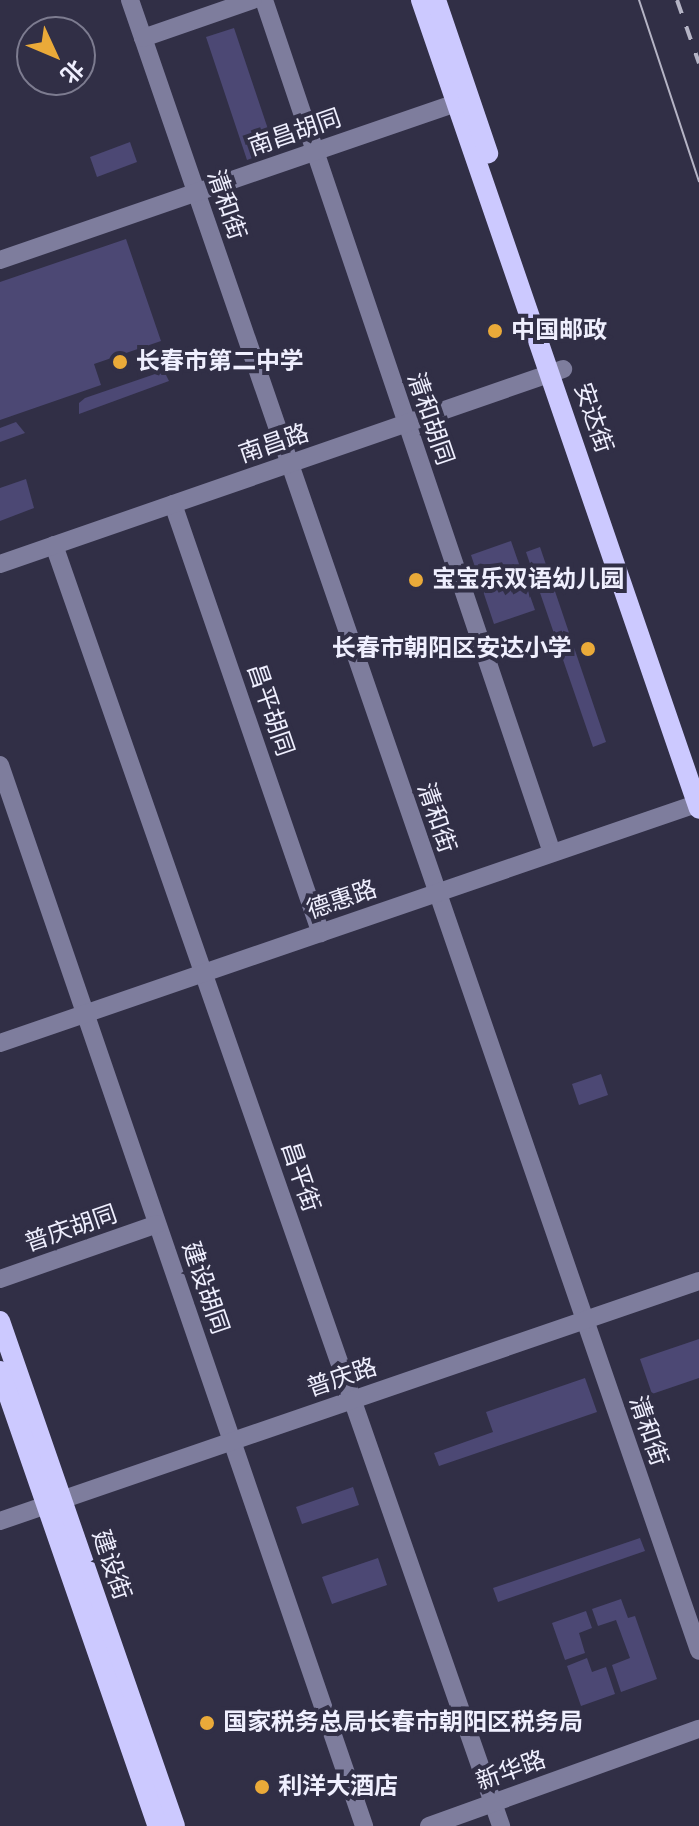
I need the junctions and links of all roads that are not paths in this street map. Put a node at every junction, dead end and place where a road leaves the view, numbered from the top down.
1 (130, 0) edge
2 (253, 0) edge
3 (264, 0) edge
4 (421, 0) edge
5 (436, 0) edge
6 (143, 38) junction
7 (463, 100) junction
8 (315, 151) junction
9 (196, 192) junction
10 (0, 260) edge
11 (557, 371) junction
12 (406, 423) junction
13 (288, 464) junction
14 (173, 504) junction
15 (54, 545) junction
16 (0, 564) edge
17 (0, 765) edge
18 (699, 766) edge
19 (6, 804) edge
20 (698, 805) edge
21 (552, 853) junction
22 (437, 893) junction
23 (321, 933) junction
24 (204, 973) junction
25 (85, 1014) junction
26 (0, 1043) edge
27 (157, 1224) junction
28 (0, 1279) edge
29 (699, 1281) edge
30 (584, 1320) junction
31 (0, 1321) edge
32 (0, 1371) edge
33 (352, 1400) junction
34 (232, 1441) junction
35 (53, 1503) junction
36 (0, 1521) edge
37 (699, 1651) edge
38 (699, 1729) edge
39 (493, 1803) junction
40 (158, 1826) edge
41 (175, 1826) edge
42 (364, 1826) edge
43 (429, 1826) edge
44 (501, 1826) edge

1 - 6 street, 清和街
2 - 6 street
3 - 8 street, 清和胡同
4 - 7 main road, 安达街
5 - 7 main road, 安达街
6 - 9 street, 清和街
7 - 8 street, 南昌胡同
7 - 11 main road, 安达街
8 - 9 street, 南昌胡同
8 - 12 street, 清和胡同
9 - 10 street, 南昌胡同
9 - 13 street, 清和街
11 - 12 street, 南昌路
11 - 18 main road, 安达街
11 - 20 main road, 安达街
12 - 13 street, 南昌路
12 - 21 street, 清和胡同
13 - 14 street, 南昌路
13 - 22 street, 清和街
14 - 15 street, 南昌路
14 - 23 street, 昌平胡同
15 - 16 street, 南昌路
15 - 24 street, 昌平街
17 - 19 street, 建设胡同
19 - 25 street, 建设胡同
20 - 21 street, 德惠路
21 - 22 street, 德惠路
22 - 23 street, 德惠路
22 - 30 street, 清和街
23 - 24 street, 德惠路
24 - 25 street, 德惠路
24 - 33 street, 昌平街
25 - 26 street, 德惠路
25 - 27 street, 建设胡同
27 - 28 street, 普庆胡同
27 - 34 street, 建设胡同
29 - 30 street, 普庆路
30 - 33 street, 普庆路
30 - 37 street, 清和街
31 - 35 main road, 建设街
32 - 35 main road, 建设街
33 - 34 street, 普庆路
33 - 39 street, 昌平街
34 - 35 street, 普庆路
34 - 42 street, 建设胡同
35 - 36 street, 普庆路
35 - 40 main road, 建设街
35 - 41 main road, 建设街
38 - 39 street, 新华路
39 - 43 street, 新华路
39 - 44 street, 昌平街

